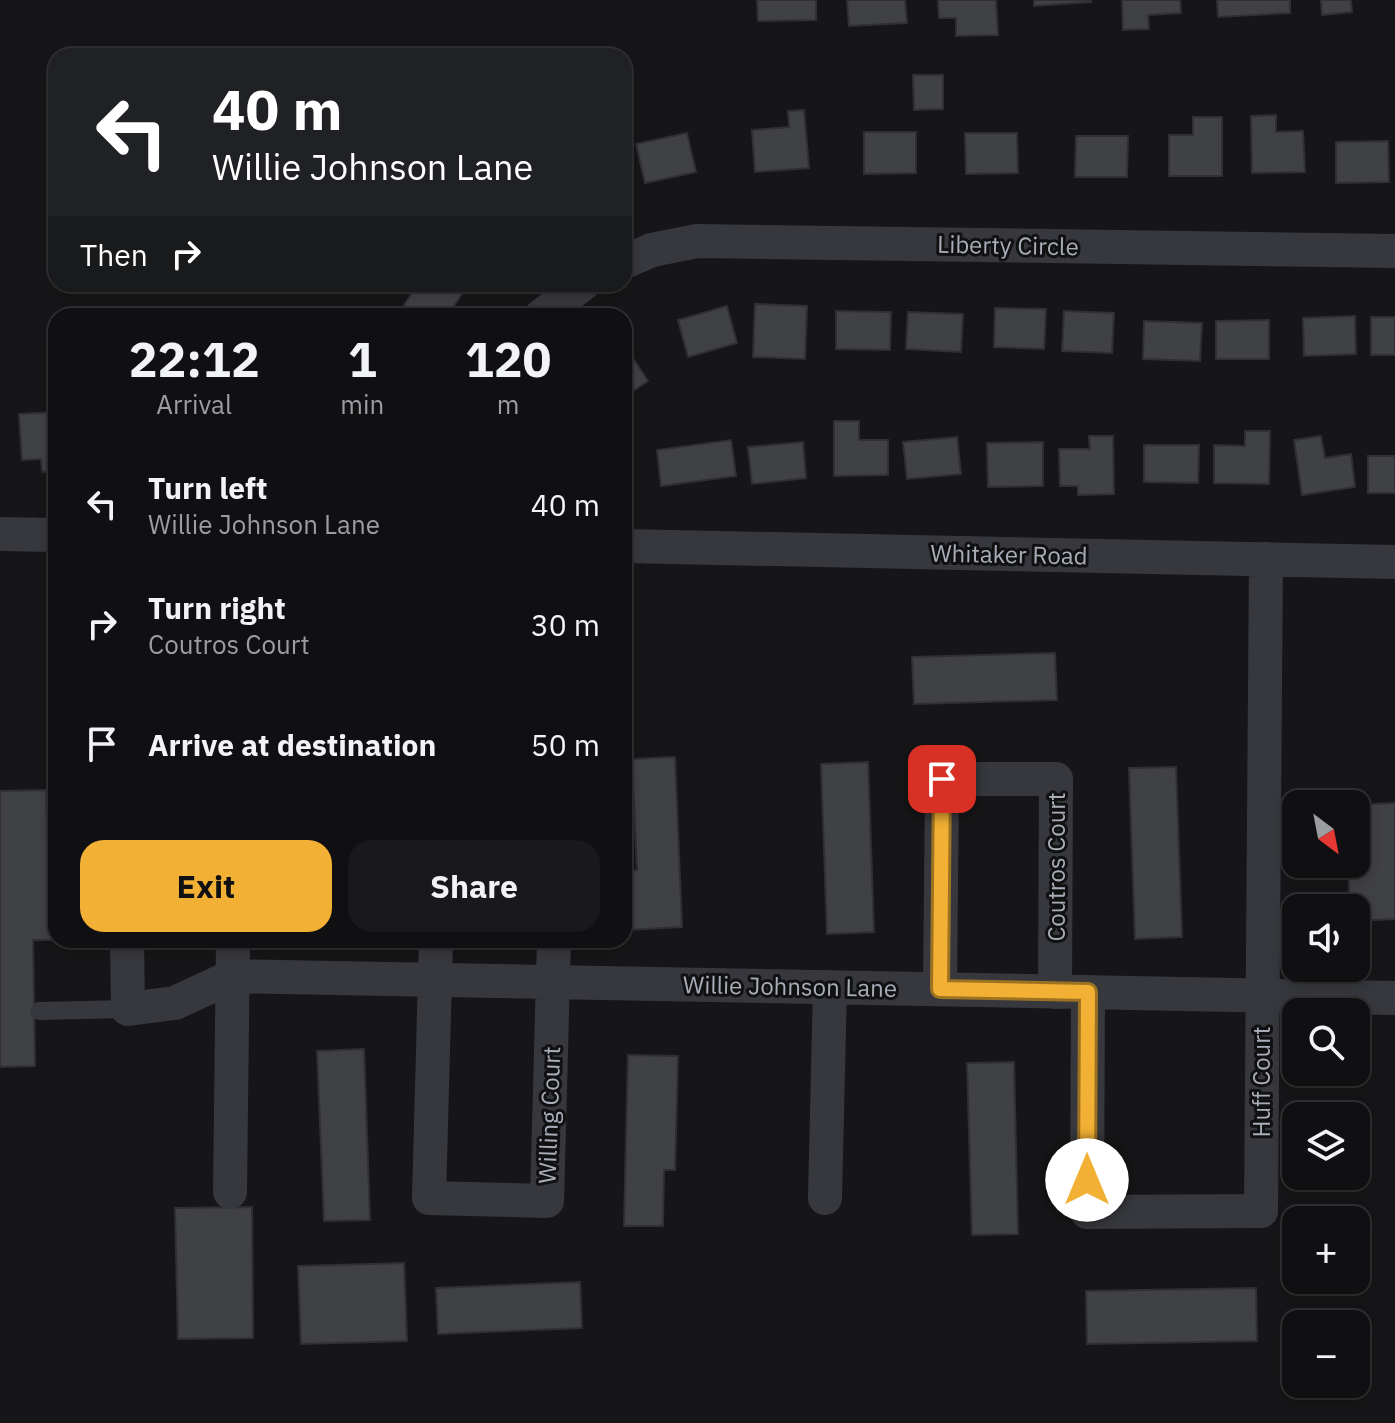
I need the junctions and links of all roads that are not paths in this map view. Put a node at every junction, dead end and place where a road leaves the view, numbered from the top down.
1 (1395, 251) edge
2 (632, 259) edge
3 (572, 292) edge
4 (552, 308) edge
5 (0, 534) edge
6 (48, 535) edge
7 (632, 546) edge
8 (1266, 559) junction
9 (1395, 562) edge
10 (127, 948) edge
11 (233, 948) edge
12 (436, 948) edge
13 (554, 948) edge
14 (233, 976) junction
15 (435, 980) junction
16 (553, 982) junction
17 (830, 987) junction
18 (940, 989) junction
19 (1072, 992) junction
20 (1262, 995) junction
21 (1395, 998) edge
22 (128, 1009) junction
23 (39, 1011) dead end
24 (230, 1192) dead end
25 (825, 1198) dead end

1 - 2 street, Liberty Circle
3 - 4 street
5 - 6 street
7 - 8 street, Whitaker Road
8 - 9 street, Whitaker Road
8 - 20 street, Huff Court
10 - 22 street
11 - 14 street
12 - 15 street, Willing Court
13 - 16 street, Willing Court
14 - 15 street, Willie Johnson Lane
14 - 22 street
14 - 24 street
15 - 16 street, Willie Johnson Lane
15 - 16 street, Willing Court
16 - 17 street, Willie Johnson Lane
17 - 18 street, Willie Johnson Lane
17 - 25 street
18 - 19 street, Willie Johnson Lane
18 - 19 street, Coutros Court
19 - 20 street, Willie Johnson Lane
19 - 20 street, Huff Court
20 - 21 street, Willie Johnson Lane
22 - 23 lane

